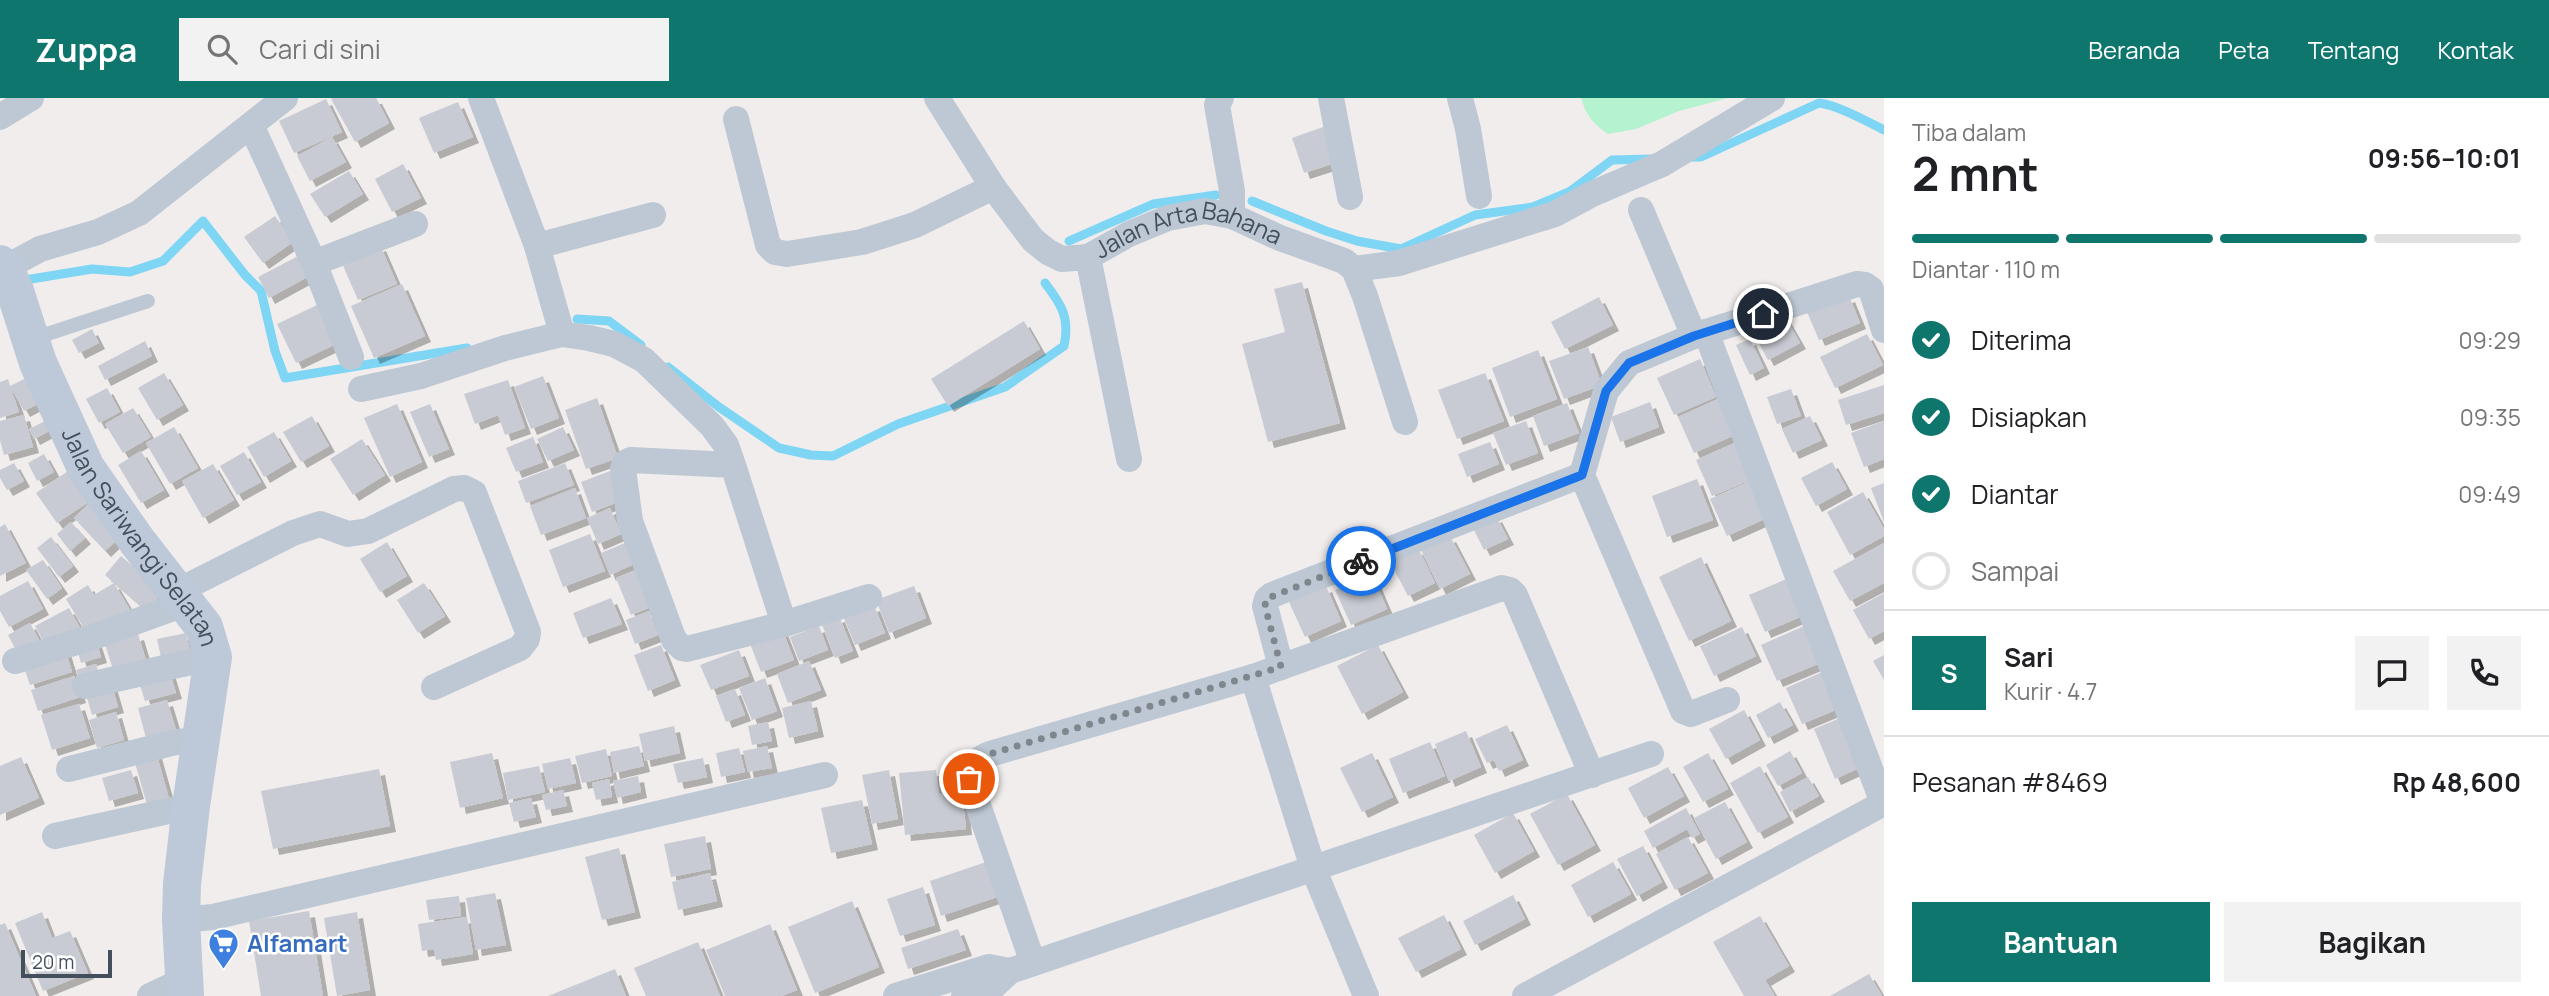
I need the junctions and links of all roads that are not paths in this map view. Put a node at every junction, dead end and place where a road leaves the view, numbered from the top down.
1 (31, 98) edge
2 (285, 98) edge
3 (481, 98) edge
4 (937, 98) edge
5 (1221, 98) edge
6 (1331, 98) edge
7 (1460, 98) edge
8 (1772, 98) edge
9 (0, 117) edge
10 (736, 119) dead end
11 (251, 125) junction
12 (993, 187) junction
13 (1479, 196) dead end
14 (1350, 197) dead end
15 (1641, 210) dead end
16 (653, 215) dead end
17 (1232, 216) junction
18 (415, 224) dead end
19 (537, 246) junction
20 (1088, 257) junction
21 (314, 263) junction
22 (1354, 269) junction
23 (7, 275) edge
24 (148, 301) dead end
25 (1884, 330) edge
26 (562, 334) junction
27 (1700, 334) junction
28 (29, 335) junction
29 (351, 358) dead end
30 (361, 389) dead end
31 (1405, 422) dead end
32 (1129, 459) dead end
33 (733, 465) junction
34 (1582, 475) junction
35 (182, 597) junction
36 (869, 597) dead end
37 (784, 624) junction
38 (213, 657) junction
39 (15, 661) dead end
40 (1281, 667) junction
41 (1253, 677) junction
42 (85, 686) dead end
43 (434, 687) dead end
44 (1727, 701) dead end
45 (200, 740) junction
46 (1651, 754) dead end
47 (69, 769) dead end
48 (825, 775) dead end
49 (1591, 775) junction
50 (1884, 803) edge
51 (191, 806) junction
52 (55, 836) dead end
53 (1313, 867) junction
54 (181, 920) junction
55 (1021, 967) junction
56 (185, 988) edge
57 (150, 996) edge
58 (896, 996) edge
59 (964, 996) edge
60 (1366, 996) edge
61 (1525, 996) edge

1 - 9 street
2 - 11 street
3 - 19 street
4 - 12 street, Jalan Arta Bahana
5 - 17 street
6 - 14 street
7 - 13 street
8 - 22 street
10 - 12 street
11 - 21 street
11 - 23 street
12 - 20 street, Jalan Arta Bahana
15 - 27 street
16 - 19 street
17 - 20 street, Jalan Arta Bahana
17 - 22 street, Jalan Arta Bahana
18 - 21 street
19 - 26 street
20 - 32 street
21 - 29 street
22 - 31 street
23 - 28 street, Jalan Sariwangi Selatan
24 - 28 lane
25 - 27 street
26 - 30 street
26 - 33 street
27 - 34 street
27 - 50 street
28 - 35 street, Jalan Sariwangi Selatan
33 - 37 street
33 - 37 street
34 - 40 street
34 - 44 street
35 - 38 street, Jalan Sariwangi Selatan
35 - 39 street
35 - 43 street
36 - 37 street
38 - 42 street
38 - 45 street, Jalan Sariwangi Selatan
40 - 41 street
40 - 49 street
41 - 53 street
41 - 55 street
45 - 47 street
45 - 51 street, Jalan Sariwangi Selatan
46 - 49 street
48 - 54 street
49 - 53 street
50 - 61 street
51 - 52 street
51 - 54 street, Jalan Sariwangi Selatan
53 - 55 street
53 - 60 street
54 - 56 street, Jalan Sariwangi Selatan
55 - 58 street
55 - 59 street
56 - 57 street

